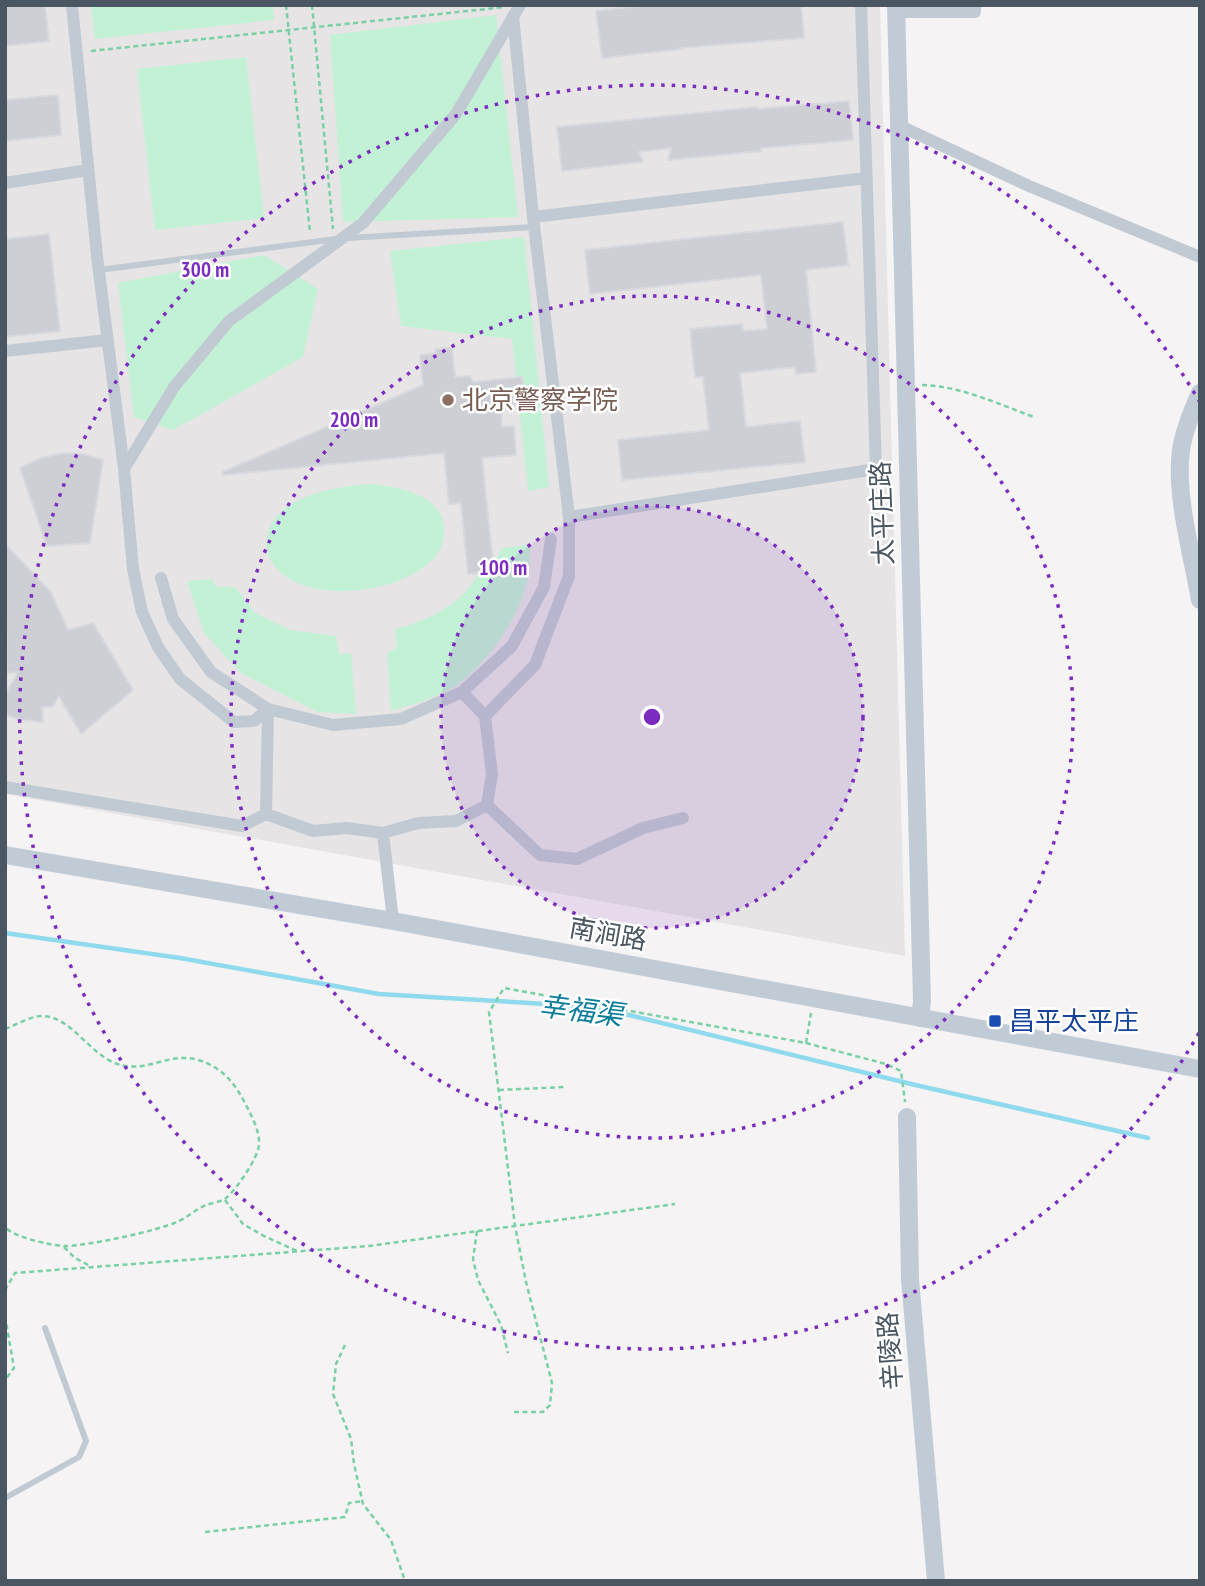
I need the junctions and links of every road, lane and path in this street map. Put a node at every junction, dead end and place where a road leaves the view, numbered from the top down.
1 (72, 5) edge
2 (286, 5) edge
3 (312, 5) edge
4 (861, 5) edge
5 (975, 5) edge
6 (896, 8) edge
7 (513, 9) edge
8 (314, 27) junction
9 (289, 30) junction
10 (77, 52) junction
11 (898, 125) junction
12 (89, 170) junction
13 (867, 178) junction
14 (5, 183) edge
15 (534, 222) junction
16 (339, 238) junction
17 (311, 242) junction
18 (1200, 257) edge
19 (99, 270) junction
20 (108, 340) junction
21 (5, 351) edge
22 (905, 385) junction
23 (1200, 393) edge
24 (1034, 417) dead end
25 (124, 469) junction
26 (569, 517) junction
27 (551, 539) dead end
28 (161, 578) dead end
29 (1200, 600) edge
30 (462, 692) junction
31 (268, 709) junction
32 (485, 716) junction
33 (5, 787) edge
34 (487, 804) junction
35 (266, 814) junction
36 (682, 818) dead end
37 (383, 833) junction
38 (5, 855) edge
39 (393, 921) junction
40 (813, 999) junction
41 (920, 1018) junction
42 (5, 1029) edge
43 (806, 1043) junction
44 (1200, 1069) edge
45 (566, 1087) dead end
46 (499, 1090) junction
47 (904, 1092) dead end
48 (907, 1117) dead end
49 (225, 1200) junction
50 (675, 1204) dead end
51 (515, 1226) junction
52 (5, 1227) edge
53 (477, 1231) junction
54 (63, 1246) junction
55 (298, 1252) junction
56 (92, 1267) junction
57 (5, 1290) edge
58 (5, 1316) edge
59 (45, 1328) dead end
60 (345, 1345) dead end
61 (508, 1353) dead end
62 (5, 1380) edge
63 (514, 1412) dead end
64 (5, 1497) edge
65 (363, 1500) junction
66 (205, 1532) dead end
67 (405, 1581) edge
68 (936, 1581) edge

1 - 10 street
2 - 9 path
3 - 8 path
4 - 13 street
5 - 6 street
6 - 11 street, 太平庄路
7 - 8 path
7 - 15 street
7 - 16 street
8 - 9 path
8 - 16 path
9 - 10 path
9 - 17 path
10 - 12 street
11 - 18 street
11 - 22 street, 太平庄路
12 - 14 street
12 - 19 street
13 - 15 street
13 - 26 street
15 - 16 lane
15 - 26 street
16 - 17 lane
16 - 25 street
17 - 19 lane
19 - 20 street
20 - 21 street
20 - 25 street
22 - 24 path
22 - 41 street, 太平庄路
23 - 29 street
25 - 31 street
26 - 32 street
27 - 30 street
28 - 31 street
30 - 31 street
30 - 32 street
31 - 35 street
32 - 34 street
33 - 35 street
34 - 36 street
34 - 37 street
35 - 37 street
37 - 39 street
38 - 39 street, 南涧路
39 - 40 street, 南涧路
40 - 41 street, 南涧路
40 - 43 path
41 - 44 street, 南涧路
42 - 49 path
43 - 46 path
43 - 47 path
45 - 46 path
46 - 51 path
48 - 68 street, 辛陵路
49 - 54 path
49 - 55 path
50 - 51 path
51 - 53 path
51 - 63 path
52 - 54 path
53 - 55 path
53 - 61 path
54 - 56 path
55 - 56 path
56 - 57 path
58 - 62 path
59 - 64 lane
60 - 65 path
65 - 66 path
65 - 67 path

